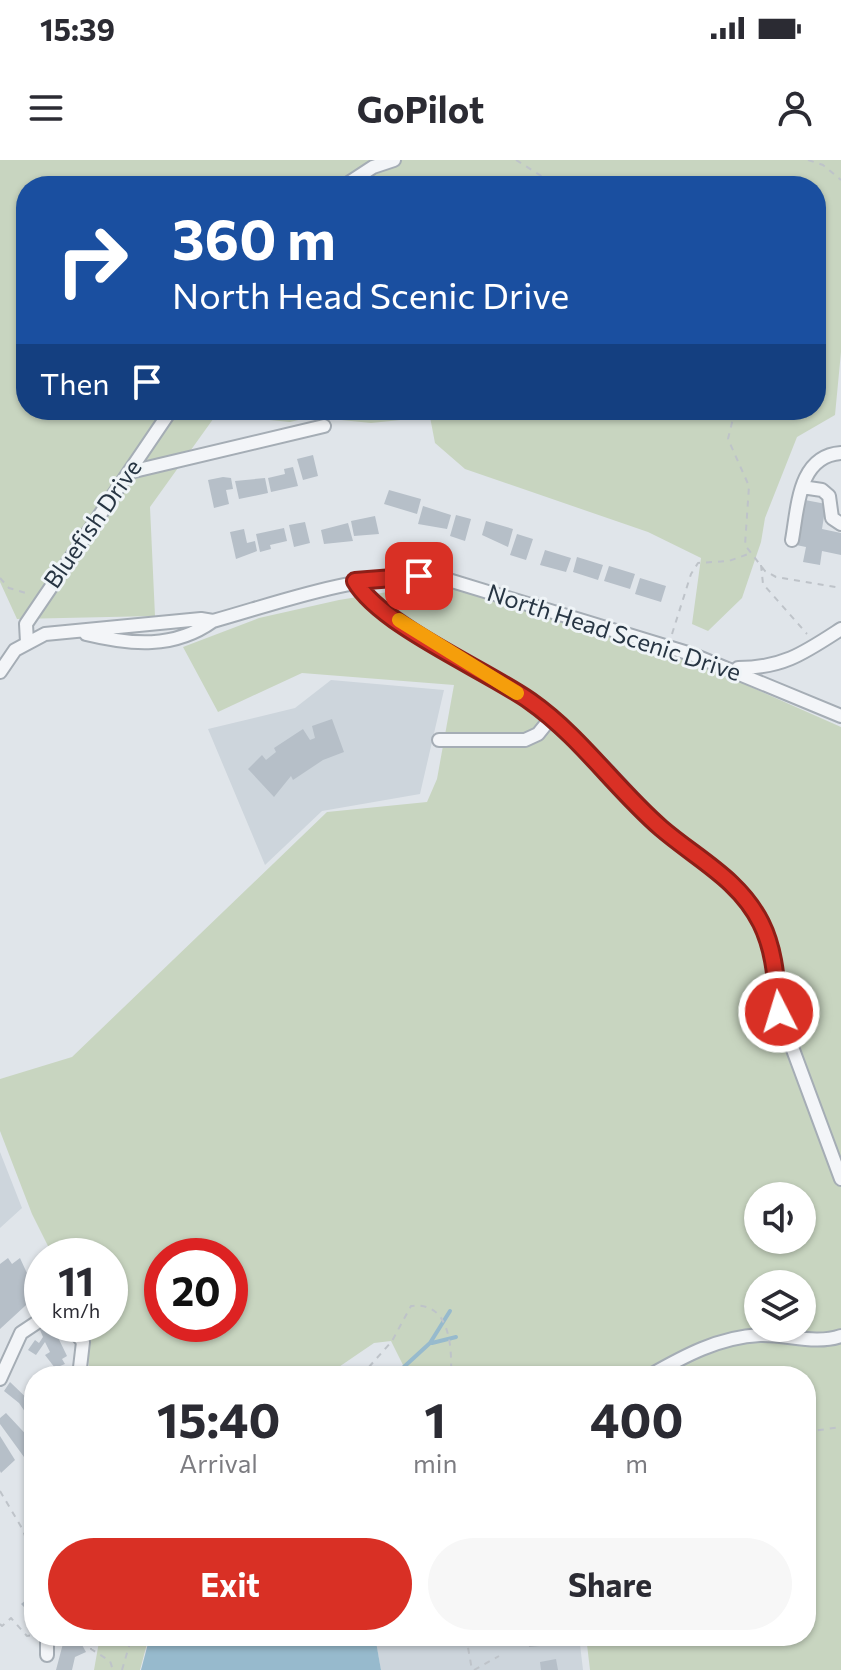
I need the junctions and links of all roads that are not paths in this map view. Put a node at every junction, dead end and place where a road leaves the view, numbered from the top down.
1 (394, 160) edge
2 (359, 176) edge
3 (164, 420) edge
4 (324, 426) dead end
5 (841, 453) edge
6 (130, 472) junction
7 (802, 487) junction
8 (841, 524) edge
9 (792, 540) dead end
10 (355, 581) junction
11 (213, 621) junction
12 (841, 629) edge
13 (78, 632) junction
14 (27, 642) junction
15 (732, 668) junction
16 (0, 672) edge
17 (841, 705) edge
18 (821, 708) junction
19 (841, 716) edge
20 (550, 719) junction
21 (439, 740) dead end
22 (841, 1179) edge
23 (24, 1331) edge
24 (841, 1336) edge
25 (83, 1342) edge
26 (80, 1366) edge
27 (670, 1366) edge
28 (0, 1379) edge
29 (47, 1646) edge
30 (47, 1655) dead end

1 - 2 street
3 - 6 street, Bluefish Drive
4 - 6 street
5 - 7 street
6 - 14 street, Bluefish Drive
7 - 8 street
7 - 9 street
10 - 11 street, North Head Scenic Drive
10 - 15 street, North Head Scenic Drive
10 - 20 street
11 - 13 street, North Head Scenic Drive
11 - 13 street
12 - 15 street
13 - 14 street, North Head Scenic Drive
14 - 16 street
15 - 18 street, North Head Scenic Drive
17 - 18 street
18 - 19 street, North Head Scenic Drive
20 - 21 street
20 - 22 street
23 - 28 street
24 - 27 street
25 - 26 street
29 - 30 street

